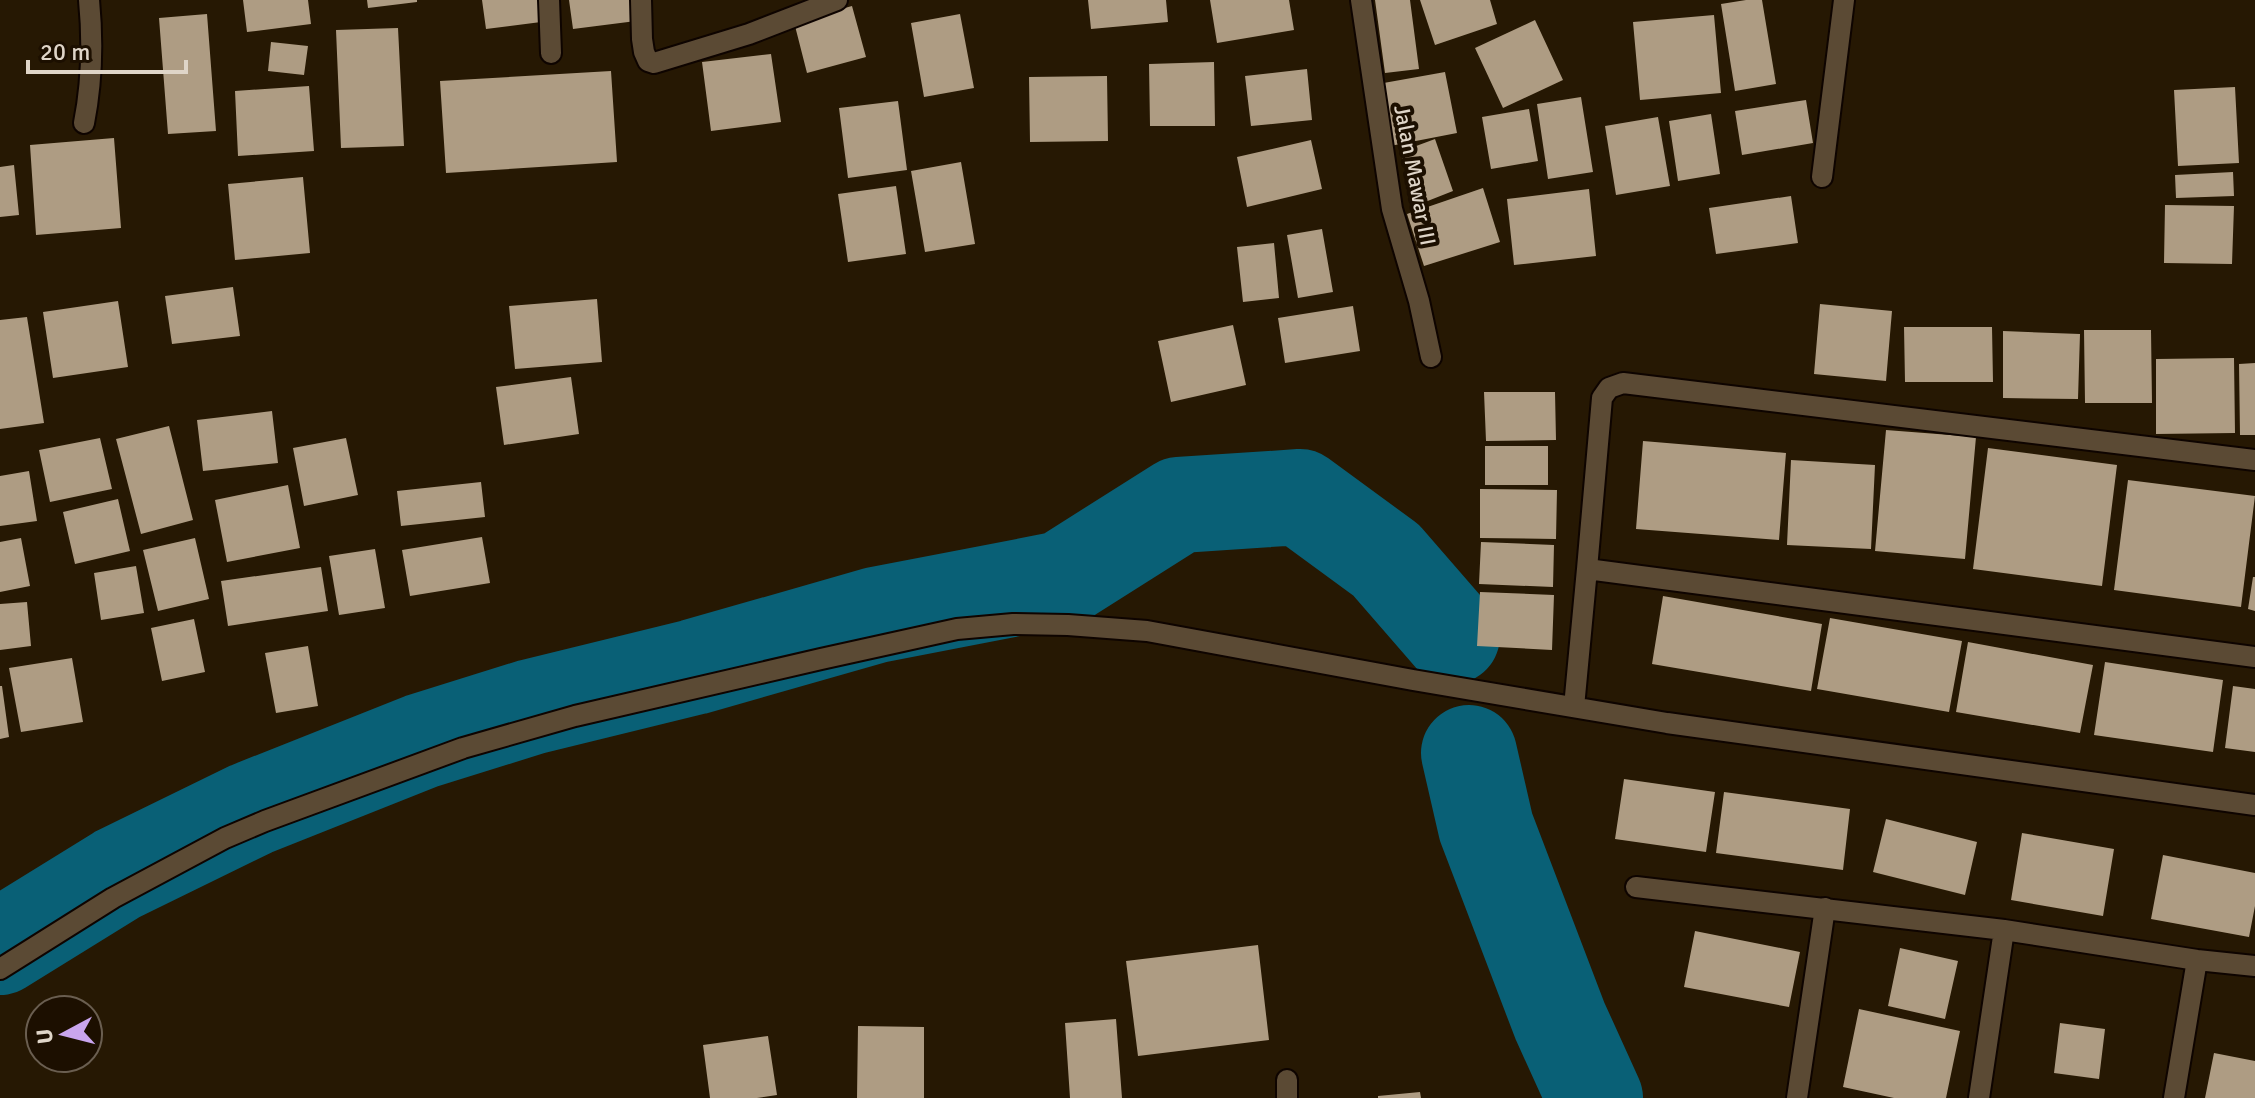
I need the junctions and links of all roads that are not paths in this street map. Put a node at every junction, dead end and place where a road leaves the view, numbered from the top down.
1 (89, 0) edge
2 (549, 0) edge
3 (641, 0) edge
4 (837, 0) edge
5 (1361, 0) edge
6 (1844, 0) edge
7 (551, 53) dead end
8 (84, 123) dead end
9 (1822, 177) dead end
10 (1431, 357) dead end
11 (2255, 460) edge
12 (1587, 569) junction
13 (2255, 657) edge
14 (1574, 707) junction
15 (2255, 805) edge
16 (1636, 887) dead end
17 (1825, 908) junction
18 (2004, 930) junction
19 (2197, 960) junction
20 (2255, 966) edge
21 (0, 969) edge
22 (1797, 1098) edge
23 (1979, 1098) edge
24 (2174, 1098) edge

1 - 8 street
2 - 7 street
3 - 4 street
5 - 10 street, Jalan Mawar III
6 - 9 street
11 - 12 street
12 - 13 street
12 - 14 street
14 - 15 street
14 - 21 street
16 - 17 street
17 - 18 street
17 - 22 street
18 - 19 street
18 - 23 street
19 - 20 street
19 - 24 street

